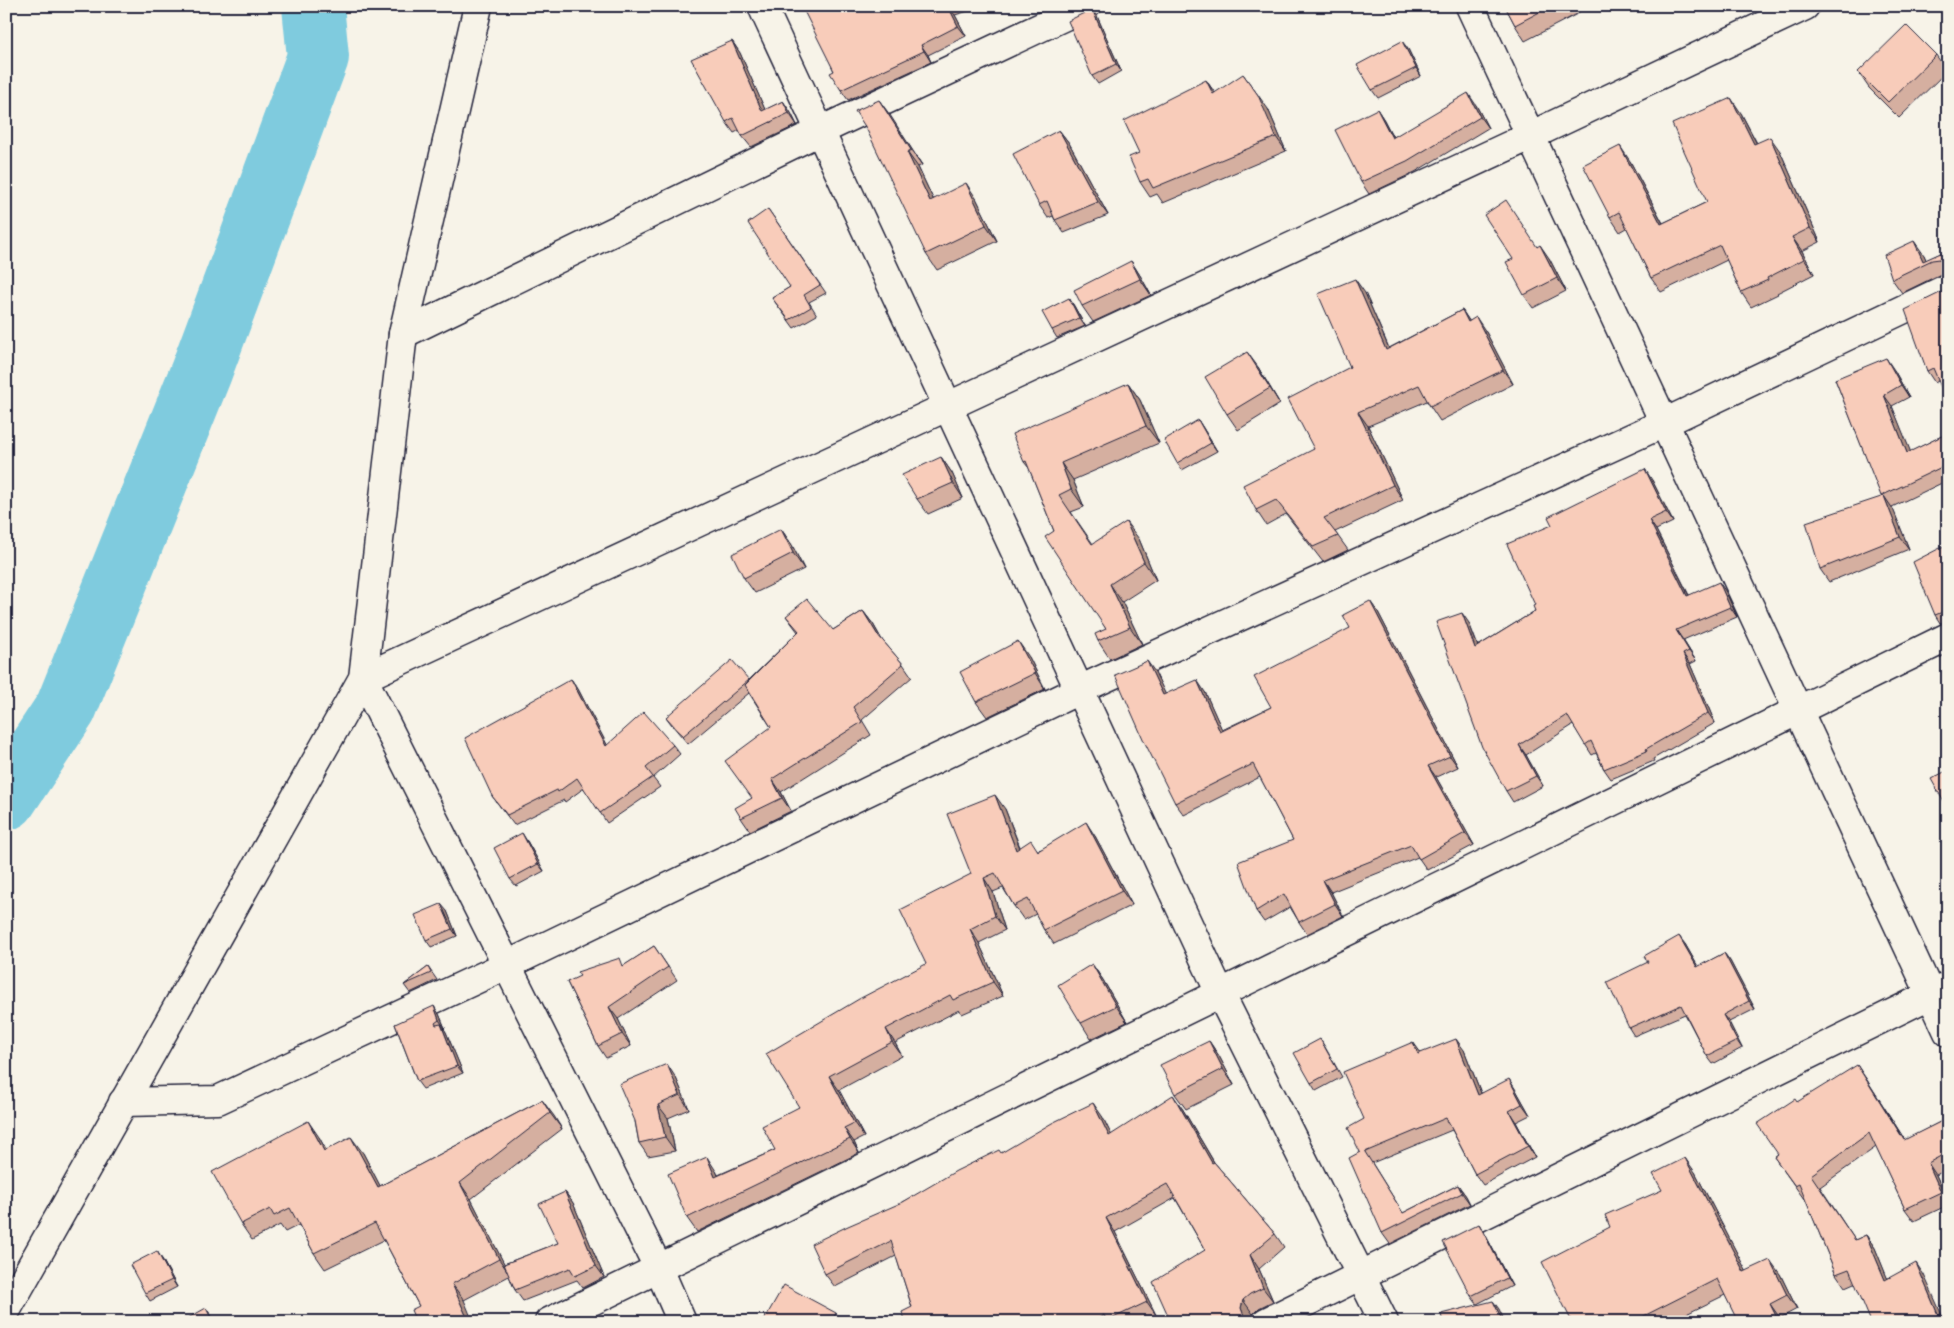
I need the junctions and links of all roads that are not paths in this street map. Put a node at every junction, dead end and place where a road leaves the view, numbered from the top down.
1 (478, 6) edge
2 (762, 6) edge
3 (1086, 6) edge
4 (1470, 6) edge
5 (1804, 6) edge
6 (820, 131) junction
7 (1530, 136) junction
8 (1948, 288) edge
9 (402, 334) junction
10 (947, 406) junction
11 (1664, 424) junction
12 (1948, 637) edge
13 (363, 678) junction
14 (1079, 690) junction
15 (1798, 710) junction
16 (507, 965) junction
17 (1939, 990) edge
18 (1220, 994) junction
19 (1948, 1032) edge
20 (123, 1102) junction
21 (659, 1269) junction
22 (1360, 1274) junction
23 (6, 1311) edge
24 (549, 1322) edge
25 (682, 1322) edge
26 (1266, 1322) edge
27 (1384, 1322) edge

1 - 9 street
2 - 6 street
3 - 6 street
4 - 7 street
5 - 7 street
6 - 9 street
6 - 10 street
7 - 10 street
7 - 11 street
8 - 11 street
9 - 13 street
10 - 13 street
10 - 14 street
11 - 14 street
11 - 15 street
12 - 15 street
13 - 16 street
13 - 20 street
14 - 16 street
14 - 18 street
15 - 17 street
15 - 18 street
16 - 20 street
16 - 21 street
17 - 19 street
17 - 22 street
18 - 21 street
18 - 22 street
20 - 23 street
21 - 24 street
21 - 25 street
22 - 26 street
22 - 27 street

